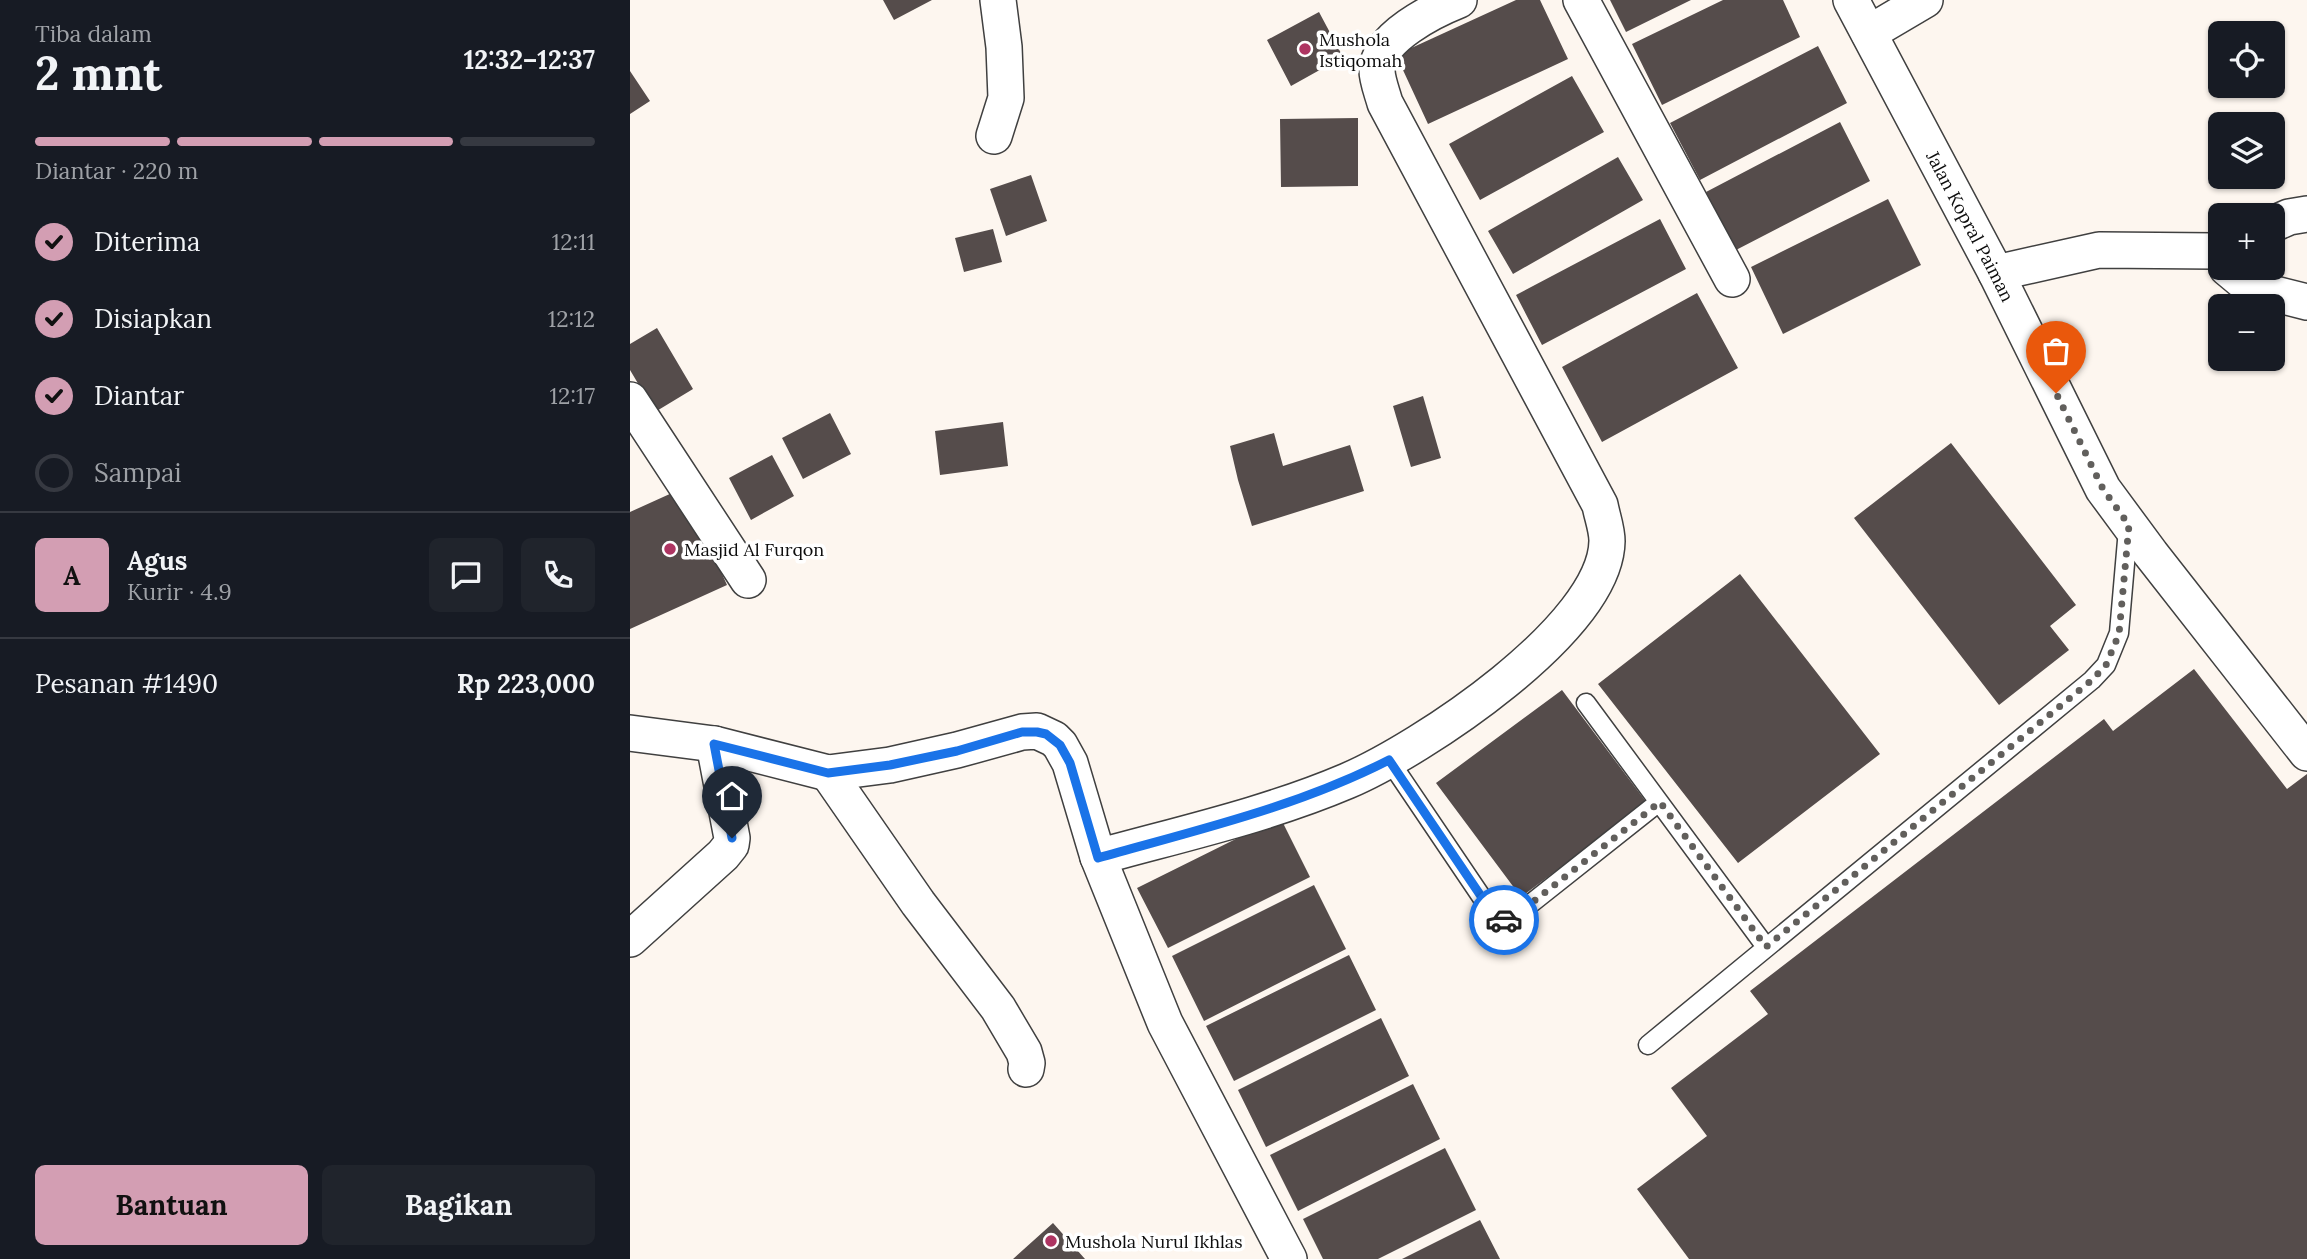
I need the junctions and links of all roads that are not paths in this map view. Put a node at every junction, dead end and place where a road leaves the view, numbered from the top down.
1 (998, 0) edge
2 (1460, 0) edge
3 (1581, 0) edge
4 (1851, 0) edge
5 (1925, 0) edge
6 (1869, 33) junction
7 (995, 136) dead end
8 (2307, 214) edge
9 (2285, 220) edge
10 (2208, 255) edge
11 (1996, 273) junction
12 (1732, 279) dead end
13 (2244, 280) edge
14 (2307, 302) edge
15 (630, 400) edge
16 (2129, 525) junction
17 (748, 580) dead end
18 (1586, 703) dead end
19 (630, 733) edge
20 (714, 744) junction
21 (2307, 753) edge
22 (1389, 760) junction
23 (828, 773) junction
24 (1660, 802) junction
25 (1098, 858) junction
26 (630, 939) edge
27 (1766, 947) junction
28 (1648, 1045) dead end
29 (1026, 1069) dead end
30 (1289, 1259) edge

1 - 7 street
2 - 22 street
3 - 12 street
4 - 6 street, Jalan Kopral Paiman
5 - 6 street
6 - 11 street, Jalan Kopral Paiman
8 - 9 street
10 - 11 street
11 - 16 street, Jalan Kopral Paiman
13 - 14 street
15 - 17 street
16 - 21 street, Jalan Kopral Paiman
16 - 27 lane
18 - 24 lane
19 - 20 street
20 - 23 street
20 - 26 street
22 - 24 lane
22 - 25 street
23 - 25 street
23 - 29 street
24 - 27 lane
25 - 30 street
27 - 28 lane

